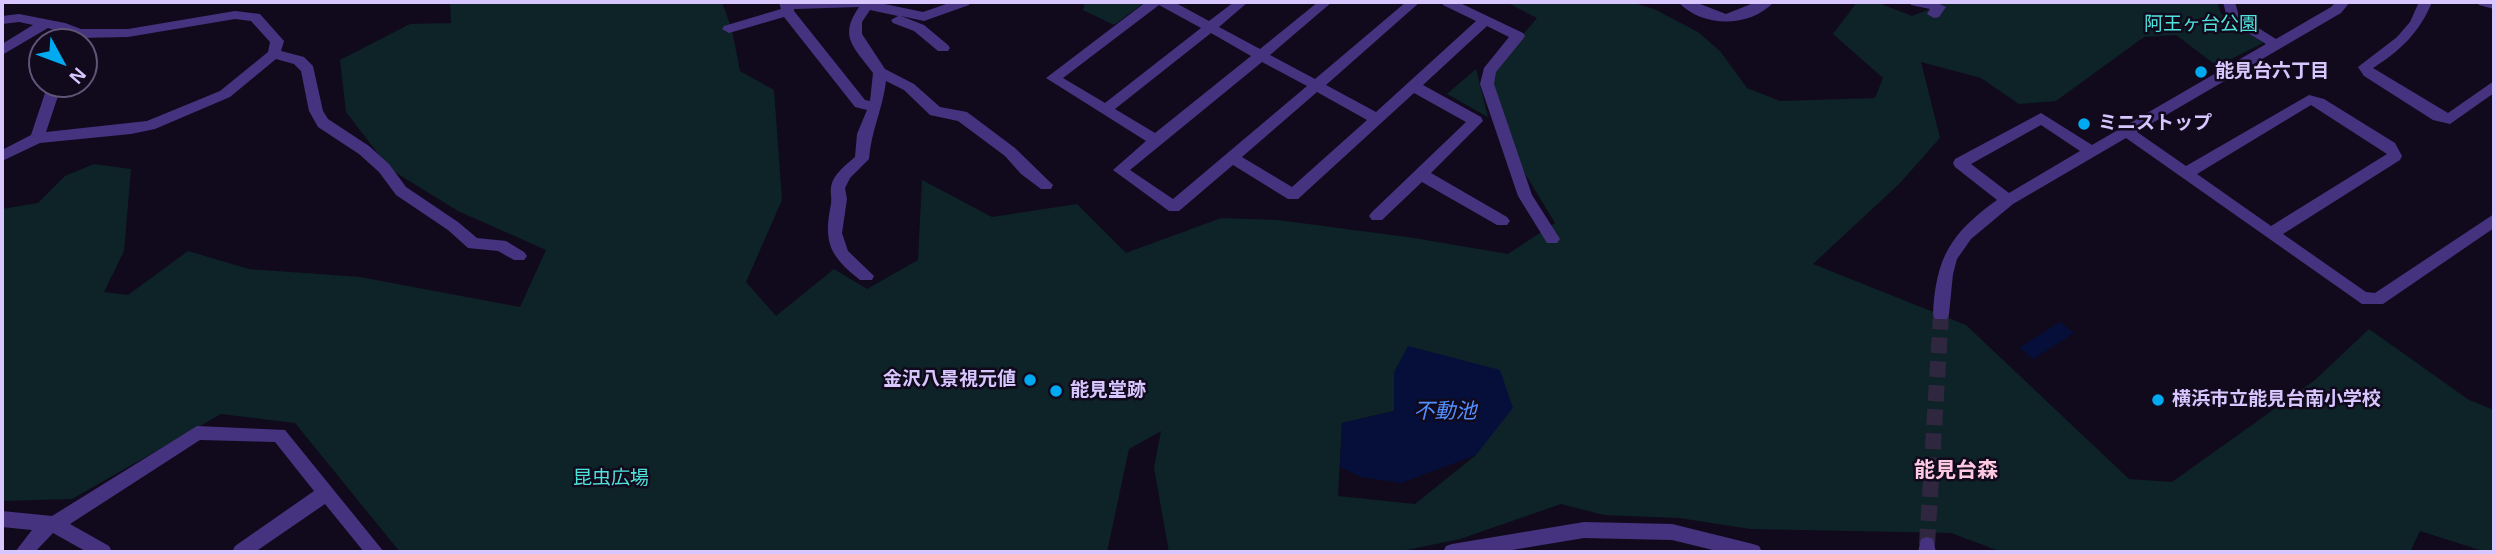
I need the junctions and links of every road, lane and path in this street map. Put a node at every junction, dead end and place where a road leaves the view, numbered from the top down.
1 (964, 2) edge
2 (1154, 2) edge
3 (1164, 2) edge
4 (1242, 2) edge
5 (1325, 2) edge
6 (1414, 2) edge
7 (1448, 2) edge
8 (1685, 2) edge
9 (1768, 2) edge
10 (1916, 2) edge
11 (2229, 2) edge
12 (2343, 2) edge
13 (2426, 2) edge
14 (2484, 2) edge
15 (2, 4) edge
16 (867, 5) edge
17 (2494, 5) edge
18 (787, 6) edge
19 (1934, 14) dead end
20 (19, 18) junction
21 (2, 20) edge
22 (1486, 20) junction
23 (45, 24) junction
24 (1210, 26) junction
25 (66, 28) edge
26 (729, 29) dead end
27 (98, 36) edge
28 (2277, 45) junction
29 (943, 48) dead end
30 (2, 50) edge
31 (274, 54) junction
32 (1261, 54) junction
33 (880, 72) junction
34 (1317, 85) junction
35 (1413, 86) junction
36 (2494, 86) edge
37 (50, 98) edge
38 (876, 107) junction
39 (1105, 110) junction
40 (1377, 119) junction
41 (2127, 132) junction
42 (37, 138) junction
43 (1156, 140) junction
44 (2093, 153) junction
45 (2, 156) edge
46 (1232, 158) junction
47 (2186, 173) junction
48 (1421, 174) junction
49 (1046, 185) dead end
50 (2008, 200) junction
51 (1377, 216) dead end
52 (2494, 220) edge
53 (1502, 221) dead end
54 (2272, 233) junction
55 (1552, 239) dead end
56 (519, 256) dead end
57 (866, 276) dead end
58 (1941, 314) tunnel mouth
59 (327, 493) junction
60 (2, 519) edge
61 (51, 524) junction
62 (1528, 547) edge
63 (371, 551) edge
64 (24, 552) edge
65 (103, 552) edge
66 (241, 552) edge
67 (1452, 552) edge
68 (1753, 552) edge

1 - 16 street
2 - 39 street
3 - 24 street
4 - 24 street
5 - 32 street
6 - 34 street
7 - 22 street
8 - 9 street
10 - 19 street
11 - 28 street
12 - 28 street
13 - 36 street
14 - 17 street
15 - 20 street
16 - 18 street
16 - 29 street
16 - 33 street
18 - 26 street
18 - 38 street
20 - 21 street
20 - 23 street
22 - 35 street
22 - 55 street
23 - 25 street
23 - 30 street
24 - 32 street
24 - 39 street
27 - 31 street
28 - 41 street
31 - 42 street
31 - 56 street
32 - 34 street
32 - 43 street
33 - 38 street
33 - 49 street
34 - 40 street
34 - 46 street
35 - 40 street
35 - 48 street
37 - 42 street
38 - 57 street
39 - 43 street
40 - 46 street
41 - 44 street
41 - 47 street
42 - 45 street
43 - 46 street
44 - 50 street
44 - 50 street
47 - 54 street
47 - 54 street
48 - 51 street
48 - 53 street
50 - 58 street
52 - 54 street
59 - 61 street
59 - 63 street
59 - 66 street
60 - 61 street
61 - 64 street
61 - 65 street
62 - 67 street
62 - 68 street

